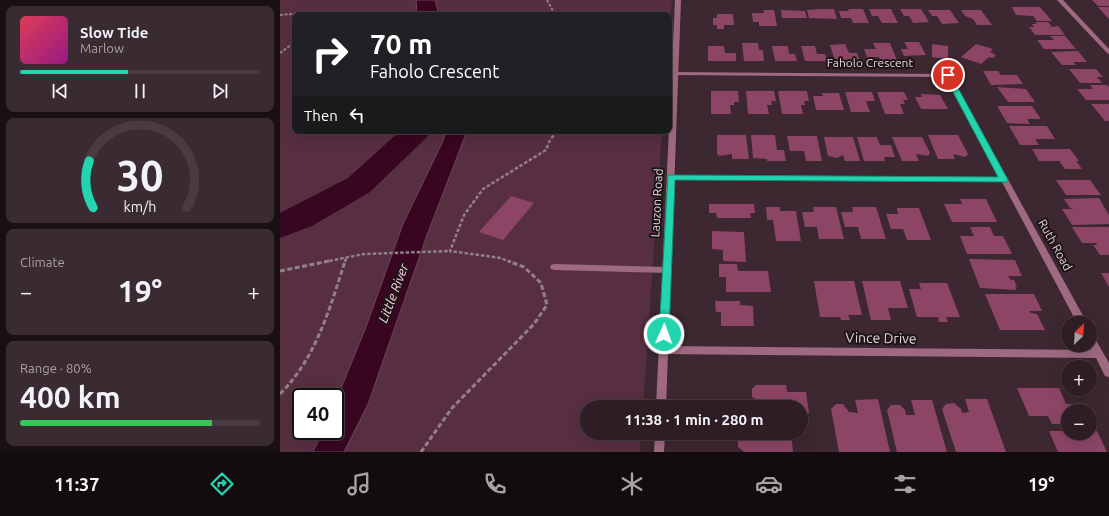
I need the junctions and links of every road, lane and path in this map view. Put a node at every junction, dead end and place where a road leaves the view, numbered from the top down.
1 (547, 0) edge
2 (678, 0) edge
3 (1060, 0) edge
4 (554, 12) edge
5 (292, 14) edge
6 (280, 15) edge
7 (292, 44) edge
8 (1109, 52) edge
9 (280, 53) edge
10 (675, 74) junction
11 (555, 134) edge
12 (671, 177) junction
13 (1004, 180) junction
14 (450, 251) junction
15 (346, 258) junction
16 (554, 267) dead end
17 (667, 270) junction
18 (280, 271) edge
19 (1078, 316) edge
20 (663, 350) junction
21 (1097, 350) edge
22 (1099, 354) junction
23 (1109, 373) edge
24 (280, 394) edge
25 (661, 400) edge
26 (660, 440) edge
27 (421, 452) edge
28 (659, 452) edge

1 - 4 path
2 - 10 street, Lauzon Road
3 - 8 street
5 - 6 path
7 - 9 path
10 - 12 street, Lauzon Road
10 - 13 street, Faholo Crescent
11 - 14 path
12 - 13 street
12 - 17 street, Lauzon Road
13 - 19 street, Ruth Road
14 - 15 path
14 - 27 path
15 - 18 path
15 - 24 path
16 - 17 street
17 - 20 street, Lauzon Road
20 - 22 street, Vince Drive
20 - 25 street, Lauzon Road
21 - 22 street
22 - 23 street
26 - 28 street

